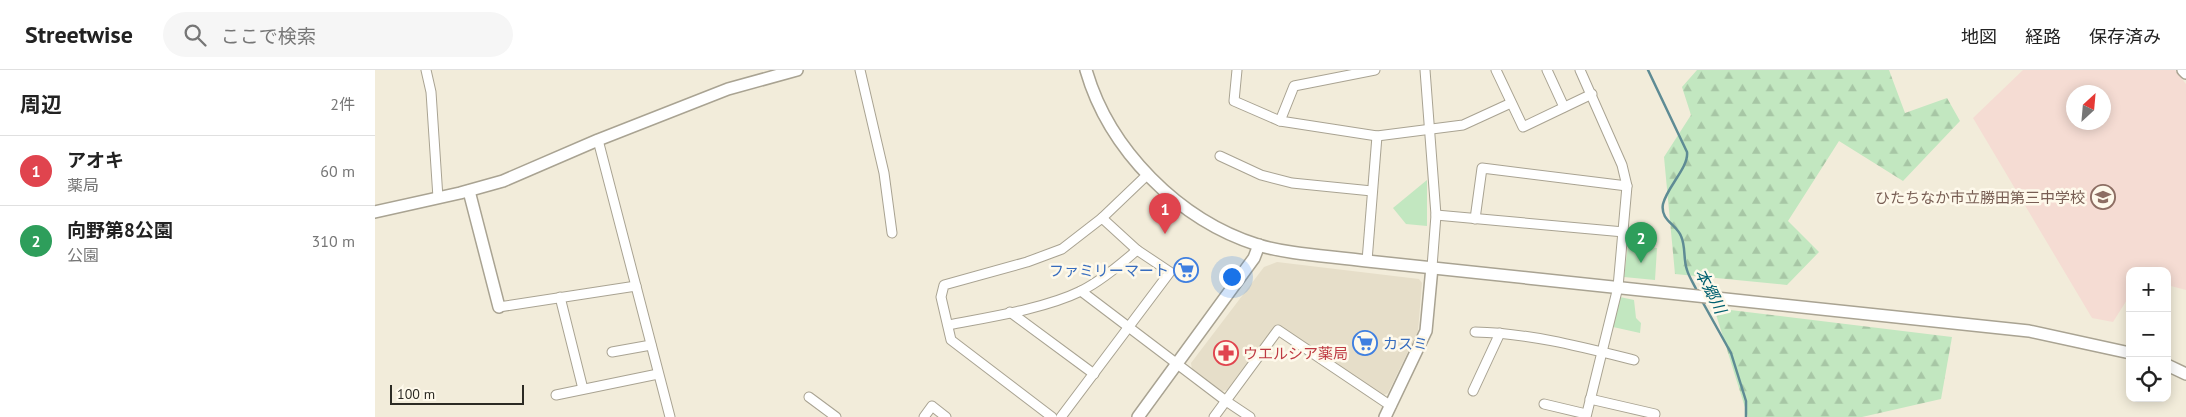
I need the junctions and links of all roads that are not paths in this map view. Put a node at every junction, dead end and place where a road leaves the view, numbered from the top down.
1 (426, 70) edge
2 (797, 70) edge
3 (860, 70) edge
4 (1086, 70) edge
5 (1237, 70) edge
6 (1375, 70) edge
7 (1425, 70) edge
8 (1496, 70) edge
9 (1547, 70) edge
10 (1581, 70) edge
11 (2183, 70) edge
12 (2186, 73) edge
13 (1592, 94) junction
14 (1511, 103) junction
15 (1564, 108) junction
16 (1280, 121) junction
17 (1430, 128) junction
18 (1377, 136) junction
19 (598, 140) junction
20 (1220, 156) dead end
21 (1147, 175) junction
22 (1627, 186) junction
23 (469, 191) junction
24 (1372, 192) junction
25 (438, 198) junction
26 (375, 212) edge
27 (1436, 215) junction
28 (1102, 218) junction
29 (1475, 219) junction
30 (1624, 232) junction
31 (892, 233) dead end
32 (1259, 245) junction
33 (1137, 250) junction
34 (1367, 261) junction
35 (1432, 267) junction
36 (635, 286) junction
37 (1618, 287) junction
38 (1081, 291) junction
39 (560, 298) junction
40 (499, 307) joint
41 (1010, 312) junction
42 (948, 325) junction
43 (1129, 327) junction
44 (1475, 332) dead end
45 (1500, 333) junction
46 (651, 345) junction
47 (612, 352) dead end
48 (1603, 352) junction
49 (2126, 353) edge
50 (1634, 360) dead end
51 (1177, 364) junction
52 (2171, 367) edge
53 (659, 374) junction
54 (1093, 374) junction
55 (2186, 374) edge
56 (583, 389) junction
57 (1473, 391) dead end
58 (556, 395) dead end
59 (809, 397) dead end
60 (1590, 399) junction
61 (1226, 401) junction
62 (1544, 404) dead end
63 (1391, 406) junction
64 (1586, 415) edge
65 (669, 417) edge
66 (836, 417) edge
67 (924, 417) edge
68 (946, 417) edge
69 (1051, 417) edge
70 (1061, 417) edge
71 (1138, 417) edge
72 (1214, 417) edge
73 (1250, 417) edge
74 (1385, 417) edge
75 (1654, 417) edge

1 - 25 street
2 - 19 street
3 - 31 street
4 - 21 street
5 - 16 street
6 - 16 street
7 - 17 street
8 - 14 street
9 - 15 street
10 - 13 street
11 - 12 street
13 - 15 street
13 - 22 street
14 - 15 street
14 - 17 street
16 - 18 street
17 - 18 street
17 - 27 street
18 - 24 street
19 - 23 street
19 - 36 street
20 - 24 street
21 - 28 street
21 - 32 street
22 - 29 street
22 - 30 street
23 - 25 street
23 - 40 street
24 - 34 street
25 - 26 street
27 - 29 street
27 - 35 street
28 - 33 street
28 - 42 street
29 - 30 street
30 - 37 street
32 - 34 street
32 - 51 street
33 - 38 street
33 - 43 street
34 - 35 street
35 - 37 street
35 - 63 street
36 - 39 street
36 - 46 street
37 - 48 street
37 - 49 street
38 - 41 street
38 - 43 street
39 - 40 street
39 - 56 street
41 - 42 street
41 - 54 street
42 - 69 street
43 - 51 street
43 - 54 street
44 - 45 street
45 - 48 street
45 - 57 street
46 - 47 street
46 - 53 street
48 - 50 street
48 - 60 street
51 - 61 street
51 - 71 street
52 - 55 street
53 - 56 street
53 - 65 street
54 - 70 street
56 - 58 street
59 - 66 street
60 - 64 street
60 - 75 street
61 - 63 street
61 - 72 street
61 - 73 street
62 - 64 street
63 - 74 street
67 - 68 street

